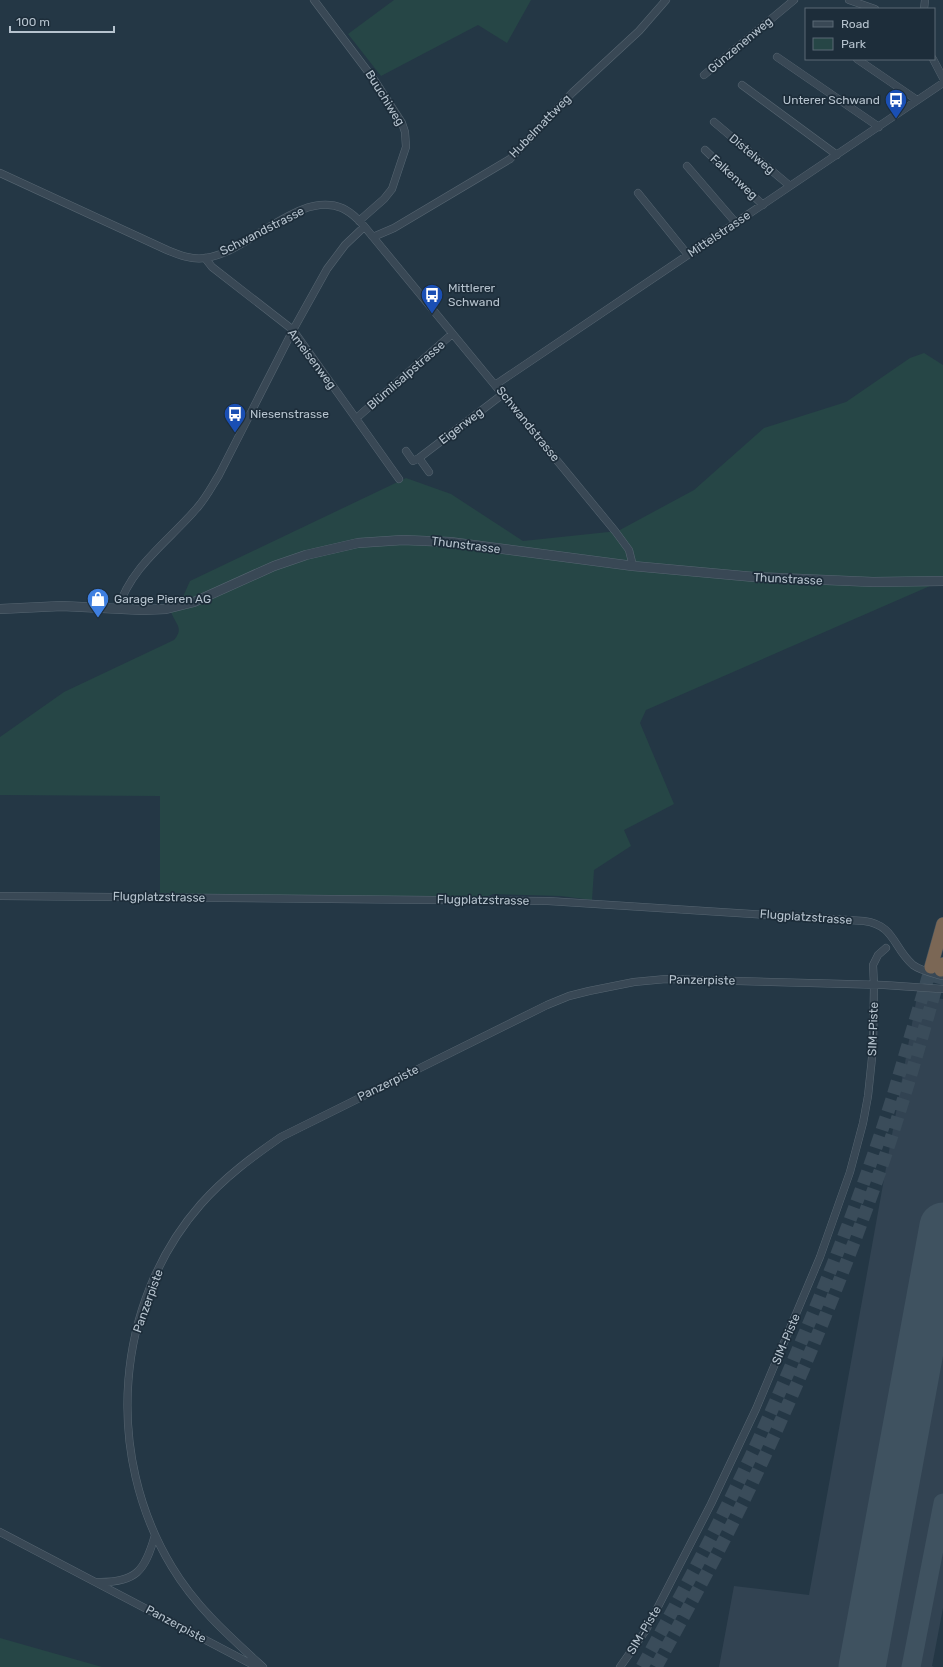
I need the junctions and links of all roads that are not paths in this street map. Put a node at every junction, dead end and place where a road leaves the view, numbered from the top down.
1 (314, 0) edge
2 (666, 0) edge
3 (794, 0) edge
4 (849, 0) edge
5 (872, 8) edge
6 (777, 57) dead end
7 (858, 60) edge
8 (934, 60) edge
9 (704, 75) dead end
10 (943, 78) edge
11 (943, 83) edge
12 (742, 85) dead end
13 (918, 100) junction
14 (714, 122) dead end
15 (878, 127) junction
16 (705, 150) dead end
17 (837, 155) junction
18 (687, 166) dead end
19 (0, 173) edge
20 (790, 186) junction
21 (638, 193) dead end
22 (763, 204) junction
23 (736, 222) junction
24 (362, 224) junction
25 (373, 237) junction
26 (688, 255) junction
27 (205, 258) junction
28 (293, 330) junction
29 (452, 334) junction
30 (496, 385) junction
31 (503, 394) junction
32 (360, 415) dead end
33 (406, 451) dead end
34 (419, 458) junction
35 (429, 472) dead end
36 (399, 478) dead end
37 (633, 566) junction
38 (943, 581) edge
39 (0, 609) edge
40 (118, 609) junction
41 (0, 896) edge
42 (943, 924) edge
43 (886, 948) dead end
44 (940, 969) edge
45 (874, 985) junction
46 (943, 989) edge
47 (0, 1532) edge
48 (155, 1535) junction
49 (94, 1582) junction
50 (257, 1667) edge
51 (263, 1667) edge
52 (620, 1667) edge

1 - 24 street, Buuchiweg
2 - 25 street, Hubelmattweg
3 - 9 street, Günzenenweg
4 - 5 street
6 - 15 street
7 - 13 street
8 - 10 street
11 - 13 street, Mittelstrasse
12 - 17 street
13 - 15 street, Mittelstrasse
14 - 20 street, Distelweg
15 - 17 street, Mittelstrasse
16 - 22 street, Falkenweg
17 - 20 street, Mittelstrasse
18 - 23 street
19 - 27 street, Schwandstrasse
20 - 22 street, Mittelstrasse
21 - 26 street
22 - 23 street, Mittelstrasse
23 - 26 street, Mittelstrasse
24 - 25 street, Schwandstrasse
24 - 27 street, Schwandstrasse
24 - 28 street
25 - 29 street, Schwandstrasse
26 - 30 street, Mittelstrasse
27 - 28 street, Ameisenweg
28 - 36 street, Ameisenweg
28 - 40 street
29 - 30 street, Schwandstrasse
29 - 32 street, Blümlisalpstrasse
30 - 31 street, Schwandstrasse
31 - 34 street, Eigerweg
31 - 37 street, Schwandstrasse
33 - 34 street
34 - 35 street
37 - 38 street, Thunstrasse
37 - 40 street, Thunstrasse
39 - 40 street, Thunstrasse
41 - 44 street, Flugplatzstrasse
42 - 44 highway
43 - 45 street, SIM-Piste
45 - 46 street, Panzerpiste
45 - 48 street, Panzerpiste
45 - 52 street, SIM-Piste
47 - 49 street, Panzerpiste
48 - 49 street
48 - 51 street, Panzerpiste
49 - 50 street, Panzerpiste

